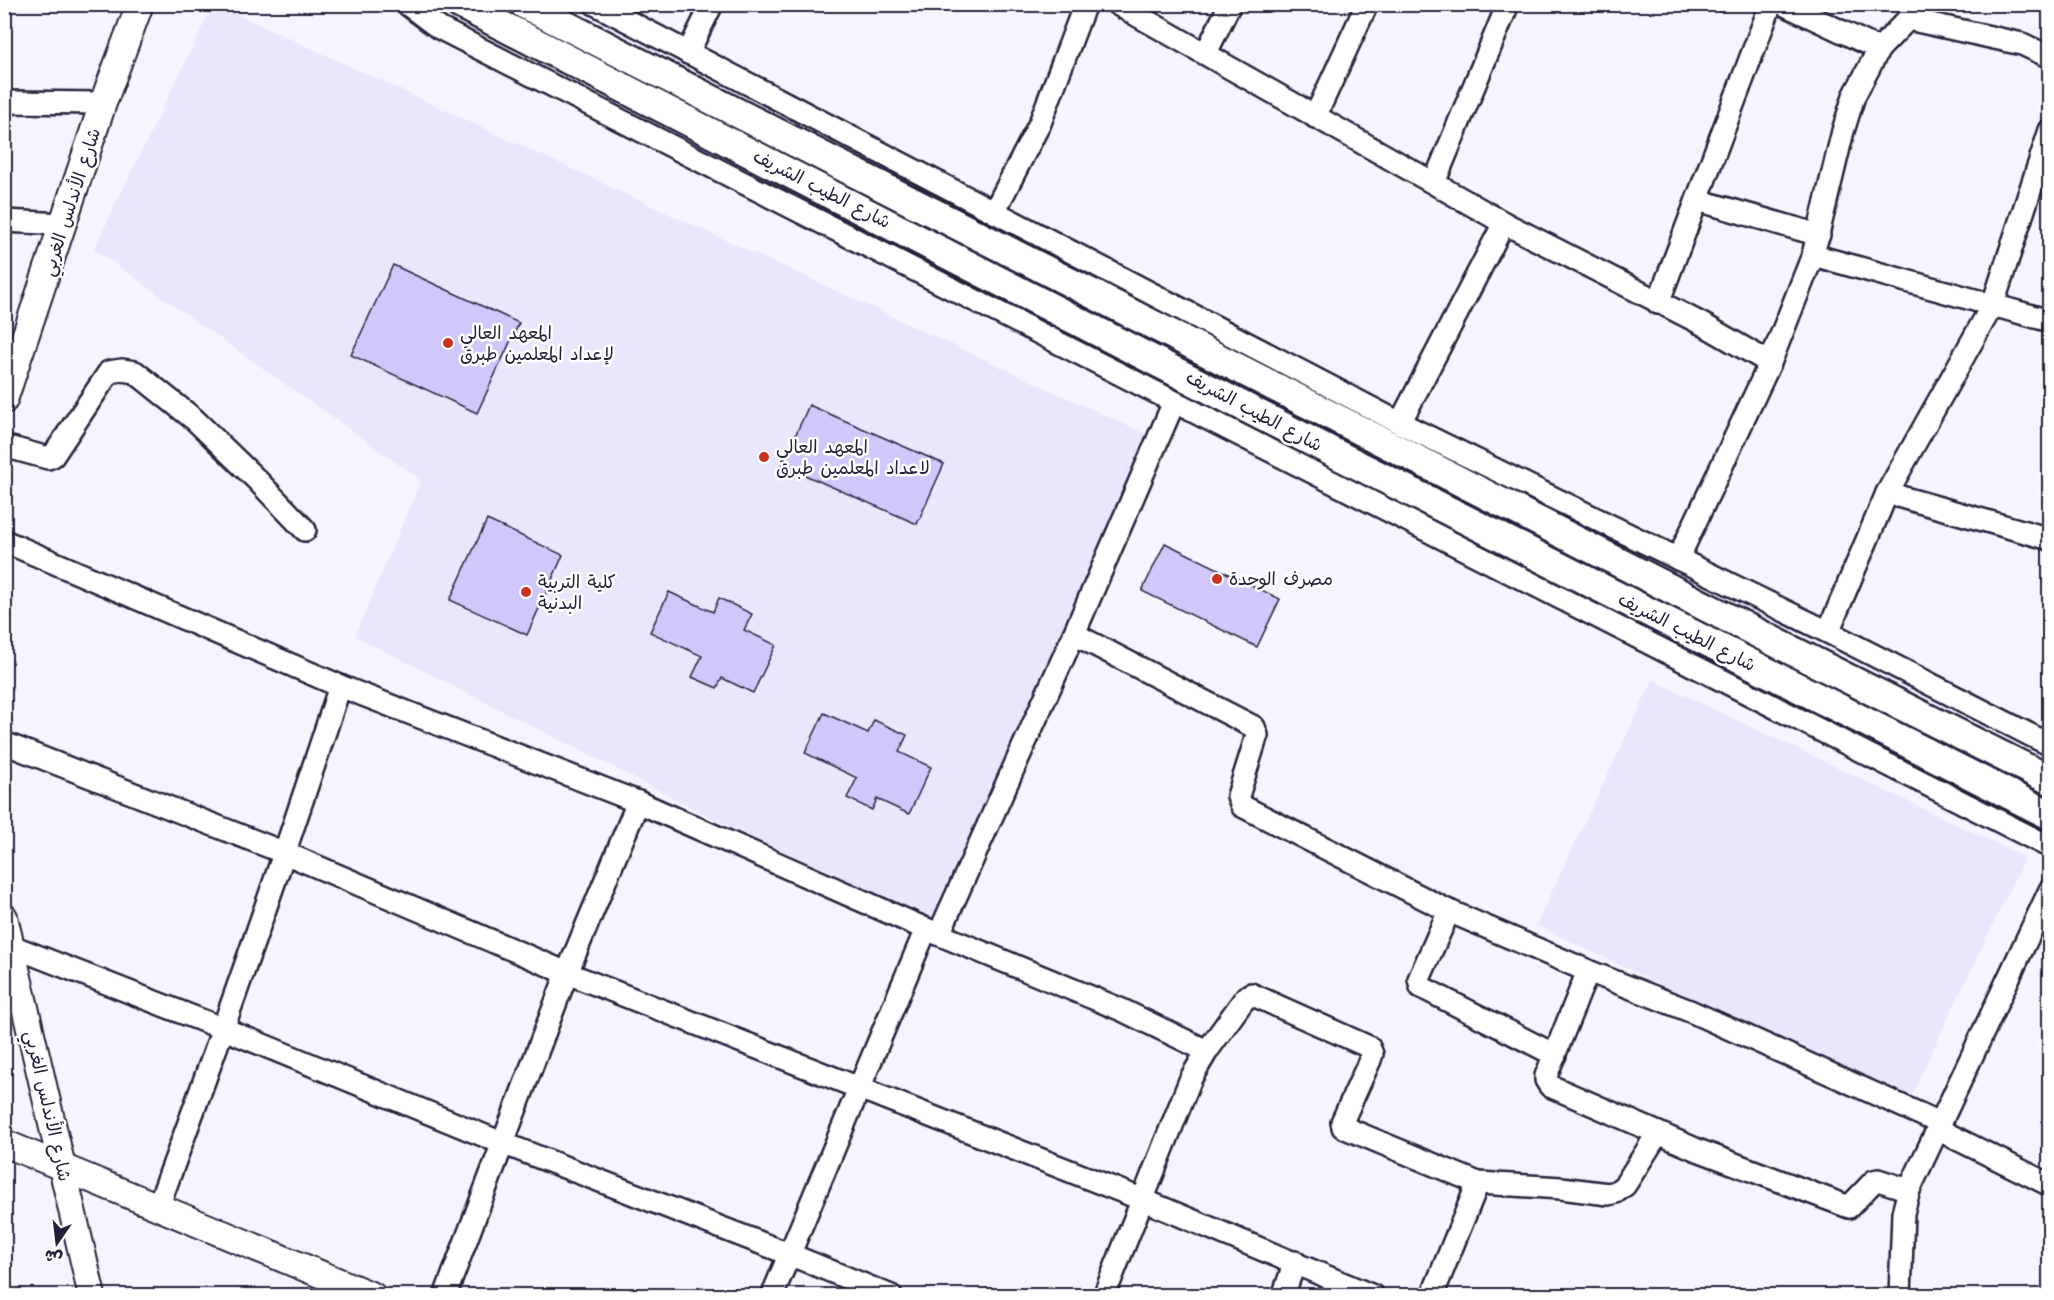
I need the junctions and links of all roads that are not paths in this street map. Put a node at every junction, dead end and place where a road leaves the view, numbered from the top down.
1 (140, 4) edge
2 (407, 4) edge
3 (460, 4) edge
4 (524, 4) edge
5 (595, 4) edge
6 (712, 4) edge
7 (1085, 4) edge
8 (1117, 4) edge
9 (1230, 4) edge
10 (1367, 4) edge
11 (1508, 4) edge
12 (1771, 4) edge
13 (1784, 4) edge
14 (1910, 12) edge
15 (1879, 49) junction
16 (688, 53) junction
17 (1206, 53) junction
18 (2049, 57) edge
19 (4, 102) edge
20 (103, 103) junction
21 (1315, 117) junction
22 (2049, 129) edge
23 (1434, 183) junction
24 (1698, 200) junction
25 (994, 212) junction
26 (4, 220) edge
27 (1504, 223) junction
28 (64, 224) junction
29 (1816, 245) junction
30 (1658, 303) junction
31 (1993, 304) junction
32 (2049, 321) edge
33 (1770, 363) junction
34 (4, 400) edge
35 (1174, 402) junction
36 (1400, 423) junction
37 (4, 446) edge
38 (1887, 493) junction
39 (305, 530) dead end
40 (2049, 539) edge
41 (4, 542) edge
42 (1678, 559) junction
43 (1828, 632) junction
44 (1074, 634) junction
45 (340, 686) junction
46 (4, 742) edge
47 (2049, 745) edge
48 (2049, 780) edge
49 (638, 802) junction
50 (2049, 815) edge
51 (2049, 848) edge
52 (285, 853) junction
53 (2049, 890) edge
54 (1449, 911) junction
55 (4, 917) edge
56 (933, 931) junction
57 (8, 944) edge
58 (1588, 971) junction
59 (567, 973) junction
60 (224, 1029) junction
61 (1207, 1051) junction
62 (1555, 1054) junction
63 (860, 1088) junction
64 (1938, 1126) junction
65 (1658, 1133) junction
66 (4, 1143) edge
67 (502, 1143) junction
68 (61, 1166) junction
69 (1478, 1183) junction
70 (2049, 1185) edge
71 (1909, 1190) junction
72 (1141, 1199) junction
73 (158, 1207) junction
74 (789, 1254) junction
75 (1295, 1262) junction
76 (92, 1296) edge
77 (373, 1296) edge
78 (445, 1296) edge
79 (772, 1296) edge
80 (891, 1296) edge
81 (1104, 1296) edge
82 (1284, 1296) edge
83 (1373, 1296) edge
84 (1432, 1296) edge
85 (1900, 1296) edge

1 - 20 street, شارع الأندلس الغربي
2 - 35 street
3 - 50 main road, شارع الطيب الشريف
4 - 48 main road, شارع الطيب الشريف
5 - 16 street
6 - 16 street
7 - 25 street
8 - 17 street
9 - 17 street
10 - 21 street
11 - 23 street
12 - 24 street
13 - 15 street
14 - 15 street
14 - 18 street
15 - 29 street
16 - 25 street
17 - 21 street
19 - 20 street
20 - 28 street, شارع الأندلس الغربي
21 - 23 street
22 - 31 street
23 - 27 street
24 - 29 street
24 - 30 street
25 - 36 street
26 - 28 street
27 - 30 street
27 - 36 street
28 - 34 street, شارع الأندلس الغربي
29 - 31 street
29 - 33 street
30 - 33 street
31 - 32 street
31 - 38 street
33 - 42 street
35 - 44 street
35 - 51 street
36 - 42 street
37 - 39 street
38 - 40 street
38 - 43 street
41 - 45 street
42 - 43 street
43 - 47 street
44 - 54 street
44 - 56 street
45 - 49 street
45 - 52 street
46 - 52 street
49 - 56 street
49 - 59 street
52 - 59 street
52 - 60 street
53 - 64 street
54 - 58 street
54 - 62 street
55 - 57 street, شارع الأندلس الغربي
56 - 61 street
56 - 63 street
57 - 60 street
57 - 68 street, شارع الأندلس الغربي
58 - 62 street
58 - 64 street
59 - 63 street
59 - 67 street
60 - 67 street
60 - 73 street
61 - 69 street
61 - 72 street
62 - 65 street
63 - 72 street
63 - 74 street
64 - 70 street
64 - 71 street
65 - 69 street
65 - 71 street
66 - 68 street
67 - 74 street
67 - 78 street
68 - 73 street
68 - 76 street, شارع الأندلس الغربي
69 - 84 street
71 - 85 street
72 - 75 street
72 - 81 street
73 - 77 street
74 - 79 street
74 - 80 street
75 - 82 street
75 - 83 street

